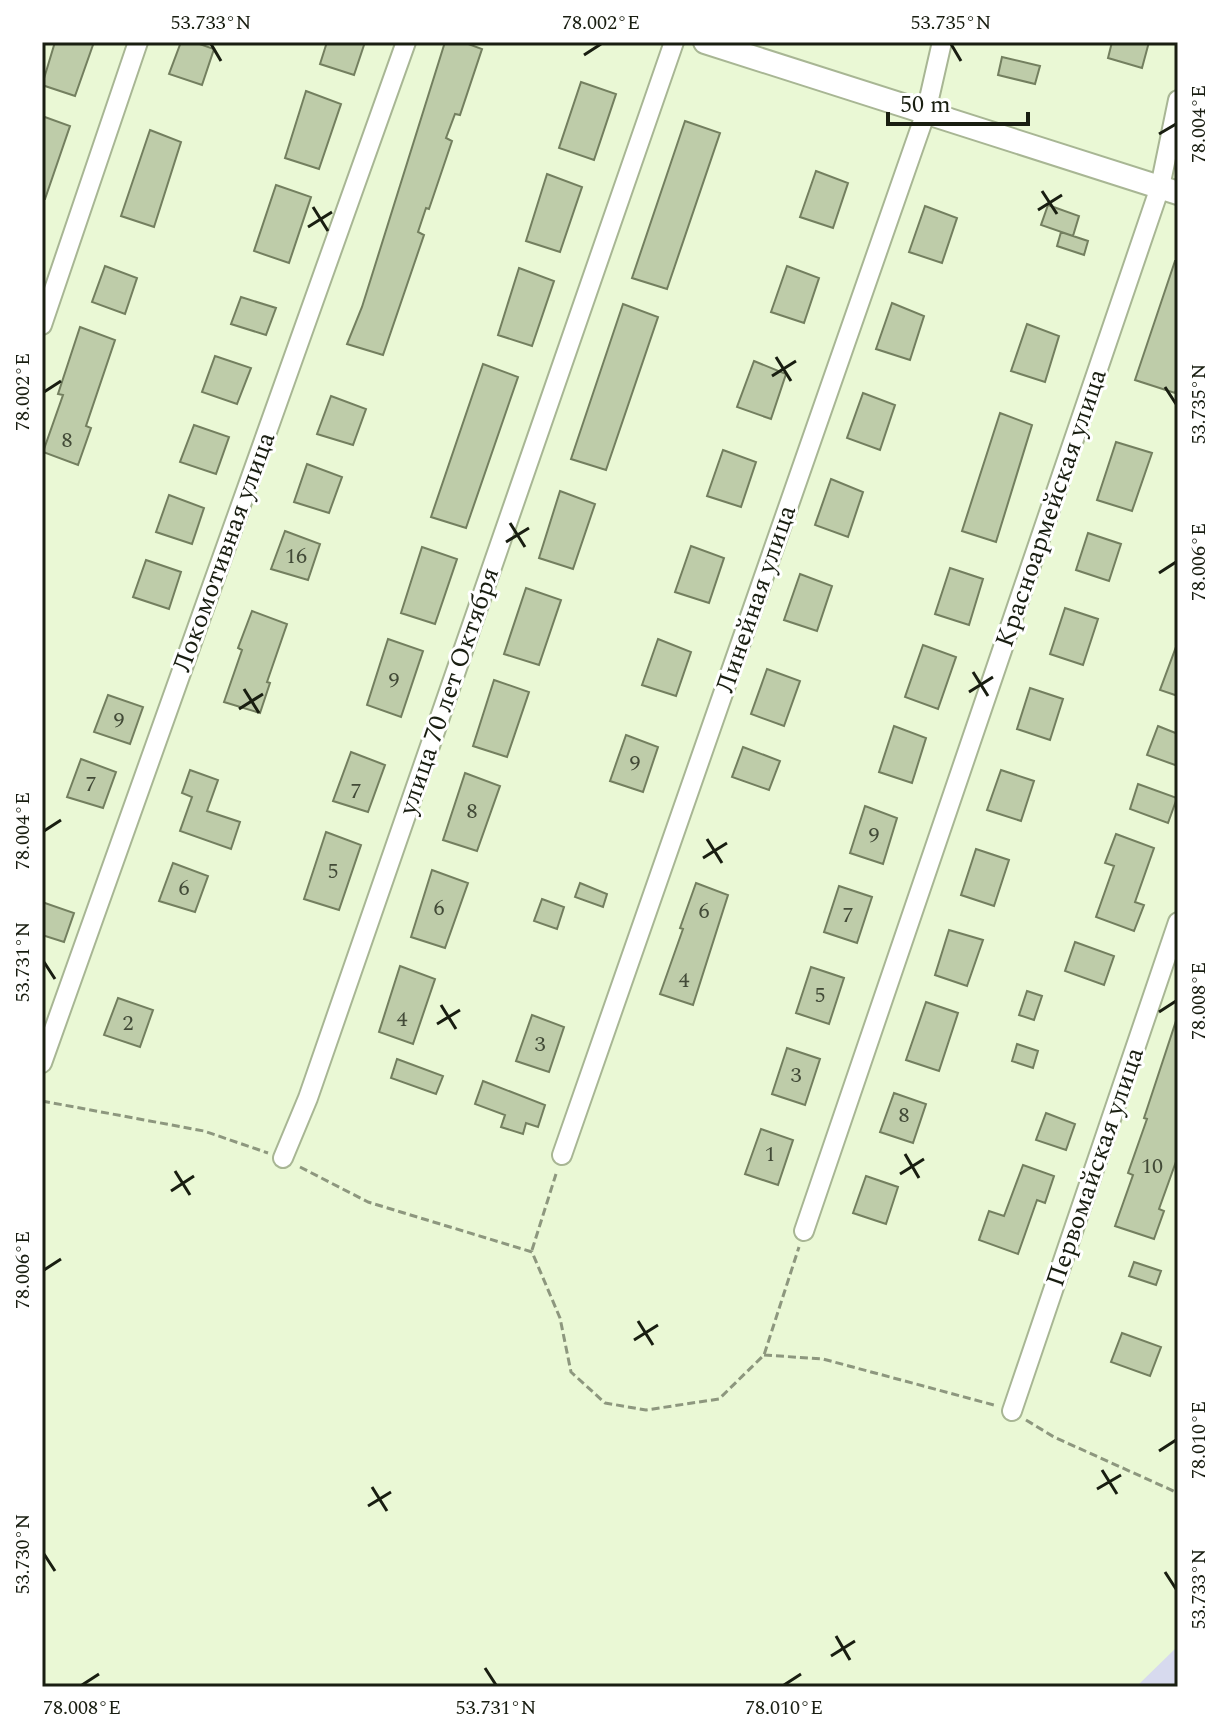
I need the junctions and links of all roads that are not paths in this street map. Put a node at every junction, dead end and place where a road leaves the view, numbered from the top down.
1 (138, 42) edge
2 (406, 42) edge
3 (674, 42) edge
4 (705, 42) edge
5 (942, 42) edge
6 (1178, 100) edge
7 (926, 112) junction
8 (1169, 190) edge
9 (42, 325) edge
10 (1178, 922) edge
11 (42, 1063) edge
12 (562, 1155) road end
13 (283, 1158) road end
14 (804, 1231) road end
15 (1012, 1411) road end

1 - 9 street
2 - 11 street, Локомотивная улица
3 - 13 street, улица 70 лет Октября
4 - 7 street
5 - 7 street, Линейная улица
6 - 8 street, Красноармейская улица
7 - 8 street
7 - 12 street, Линейная улица
8 - 14 street, Красноармейская улица
10 - 15 street, Первомайская улица

